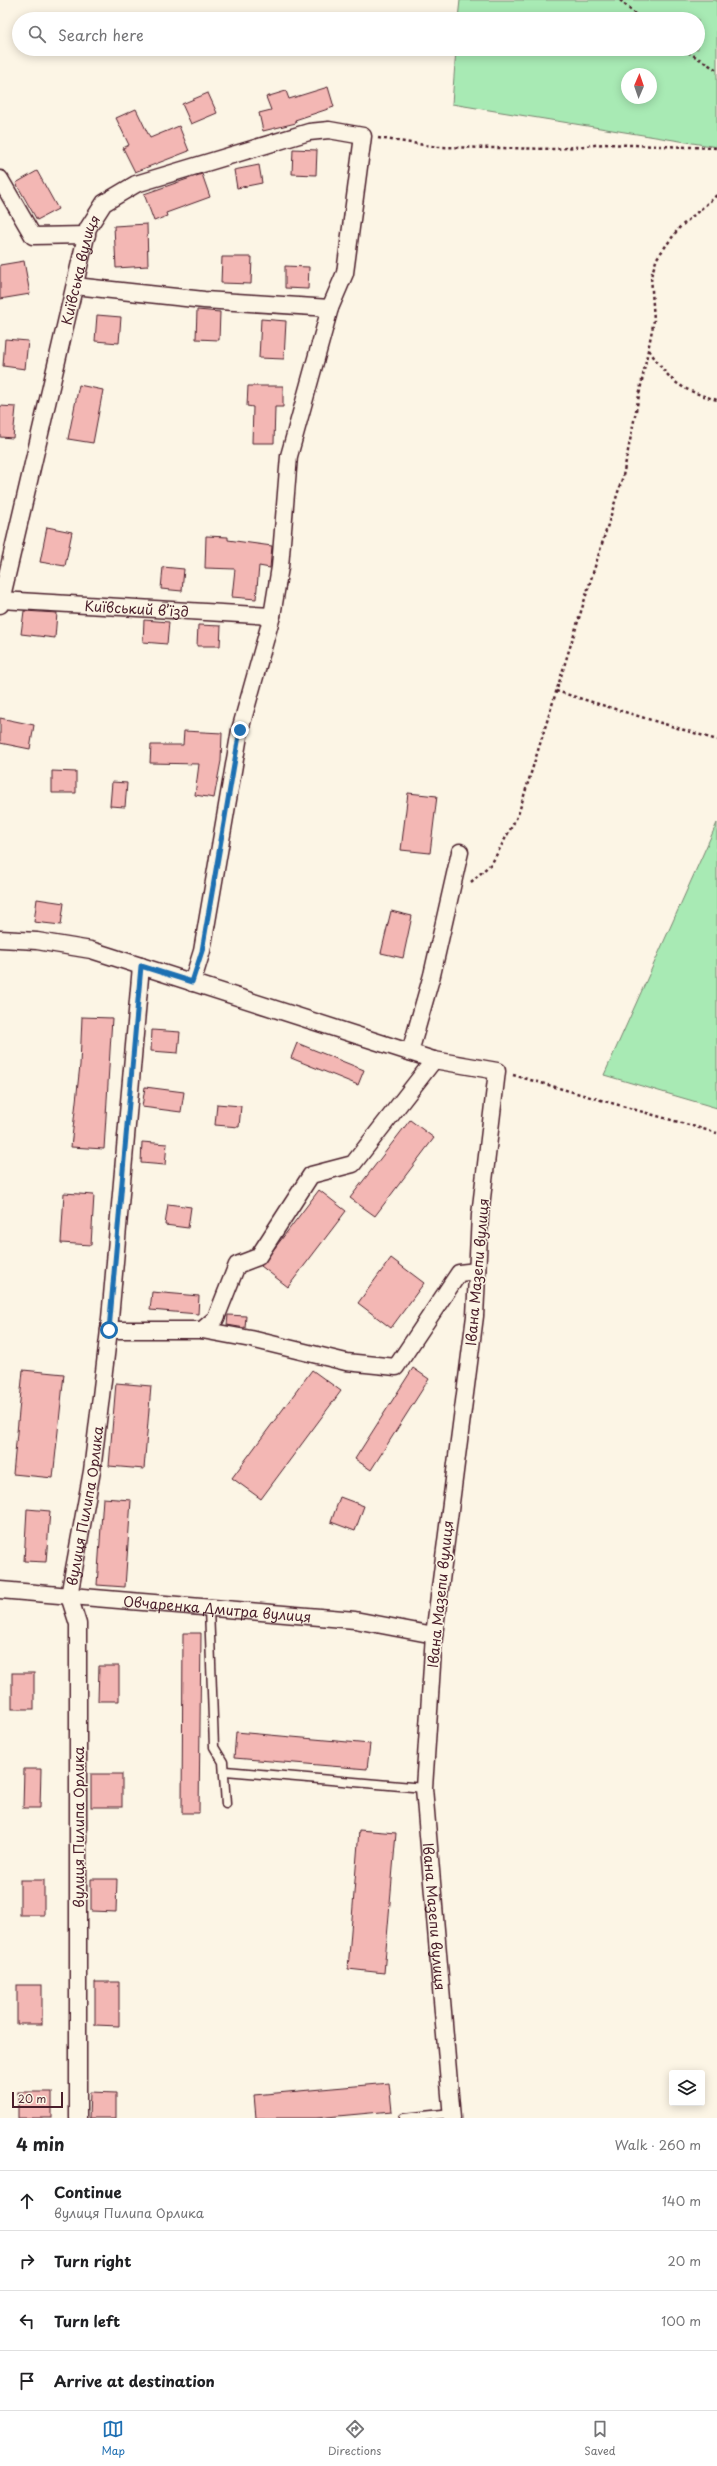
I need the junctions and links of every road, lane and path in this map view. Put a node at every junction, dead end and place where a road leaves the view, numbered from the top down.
1 (620, 0) edge
2 (633, 12) edge
3 (695, 56) edge
4 (717, 70) edge
5 (363, 136) junction
6 (717, 148) edge
7 (0, 179) edge
8 (717, 195) edge
9 (87, 235) junction
10 (75, 286) junction
11 (330, 308) junction
12 (648, 350) junction
13 (717, 400) edge
14 (1, 603) edge
15 (272, 616) junction
16 (556, 691) junction
17 (717, 740) edge
18 (460, 852) dead end
19 (470, 883) dead end
20 (0, 939) edge
21 (141, 966) junction
22 (192, 982) junction
23 (410, 1052) junction
24 (434, 1060) junction
25 (498, 1071) junction
26 (717, 1133) edge
27 (477, 1271) junction
28 (109, 1330) junction
29 (202, 1330) junction
30 (0, 1590) edge
31 (69, 1596) junction
32 (209, 1608) junction
33 (434, 1635) junction
34 (225, 1771) junction
35 (424, 1788) junction
36 (226, 1804) dead end
37 (452, 2116) edge
38 (78, 2118) edge
39 (404, 2118) edge

1 - 2 path
3 - 4 path
5 - 6 path
5 - 9 street, Київська вулиця
5 - 11 street
7 - 9 street
8 - 12 path
9 - 10 street, Київська вулиця
10 - 11 street
10 - 14 street, Київська вулиця
11 - 15 street
12 - 13 path
12 - 16 path
14 - 15 street, Київський в’їзд
15 - 22 street
16 - 17 path
16 - 19 path
18 - 23 street
20 - 21 street
21 - 22 street
21 - 28 street, вулиця Пилипа Орлика
22 - 23 street
23 - 24 street
24 - 25 street
24 - 29 street
25 - 26 path
25 - 27 street, Івана Мазепи вулиця
27 - 29 street
27 - 33 street, Івана Мазепи вулиця
28 - 29 street
28 - 31 street, вулиця Пилипа Орлика
30 - 31 street, Овчаренка Дмитра вулиця
31 - 32 street, Овчаренка Дмитра вулиця
31 - 38 street, вулиця Пилипа Орлика
32 - 33 street, Овчаренка Дмитра вулиця
32 - 34 lane
33 - 35 street, Івана Мазепи вулиця
34 - 35 lane
34 - 36 lane
35 - 37 street, Івана Мазепи вулиця
37 - 39 lane

